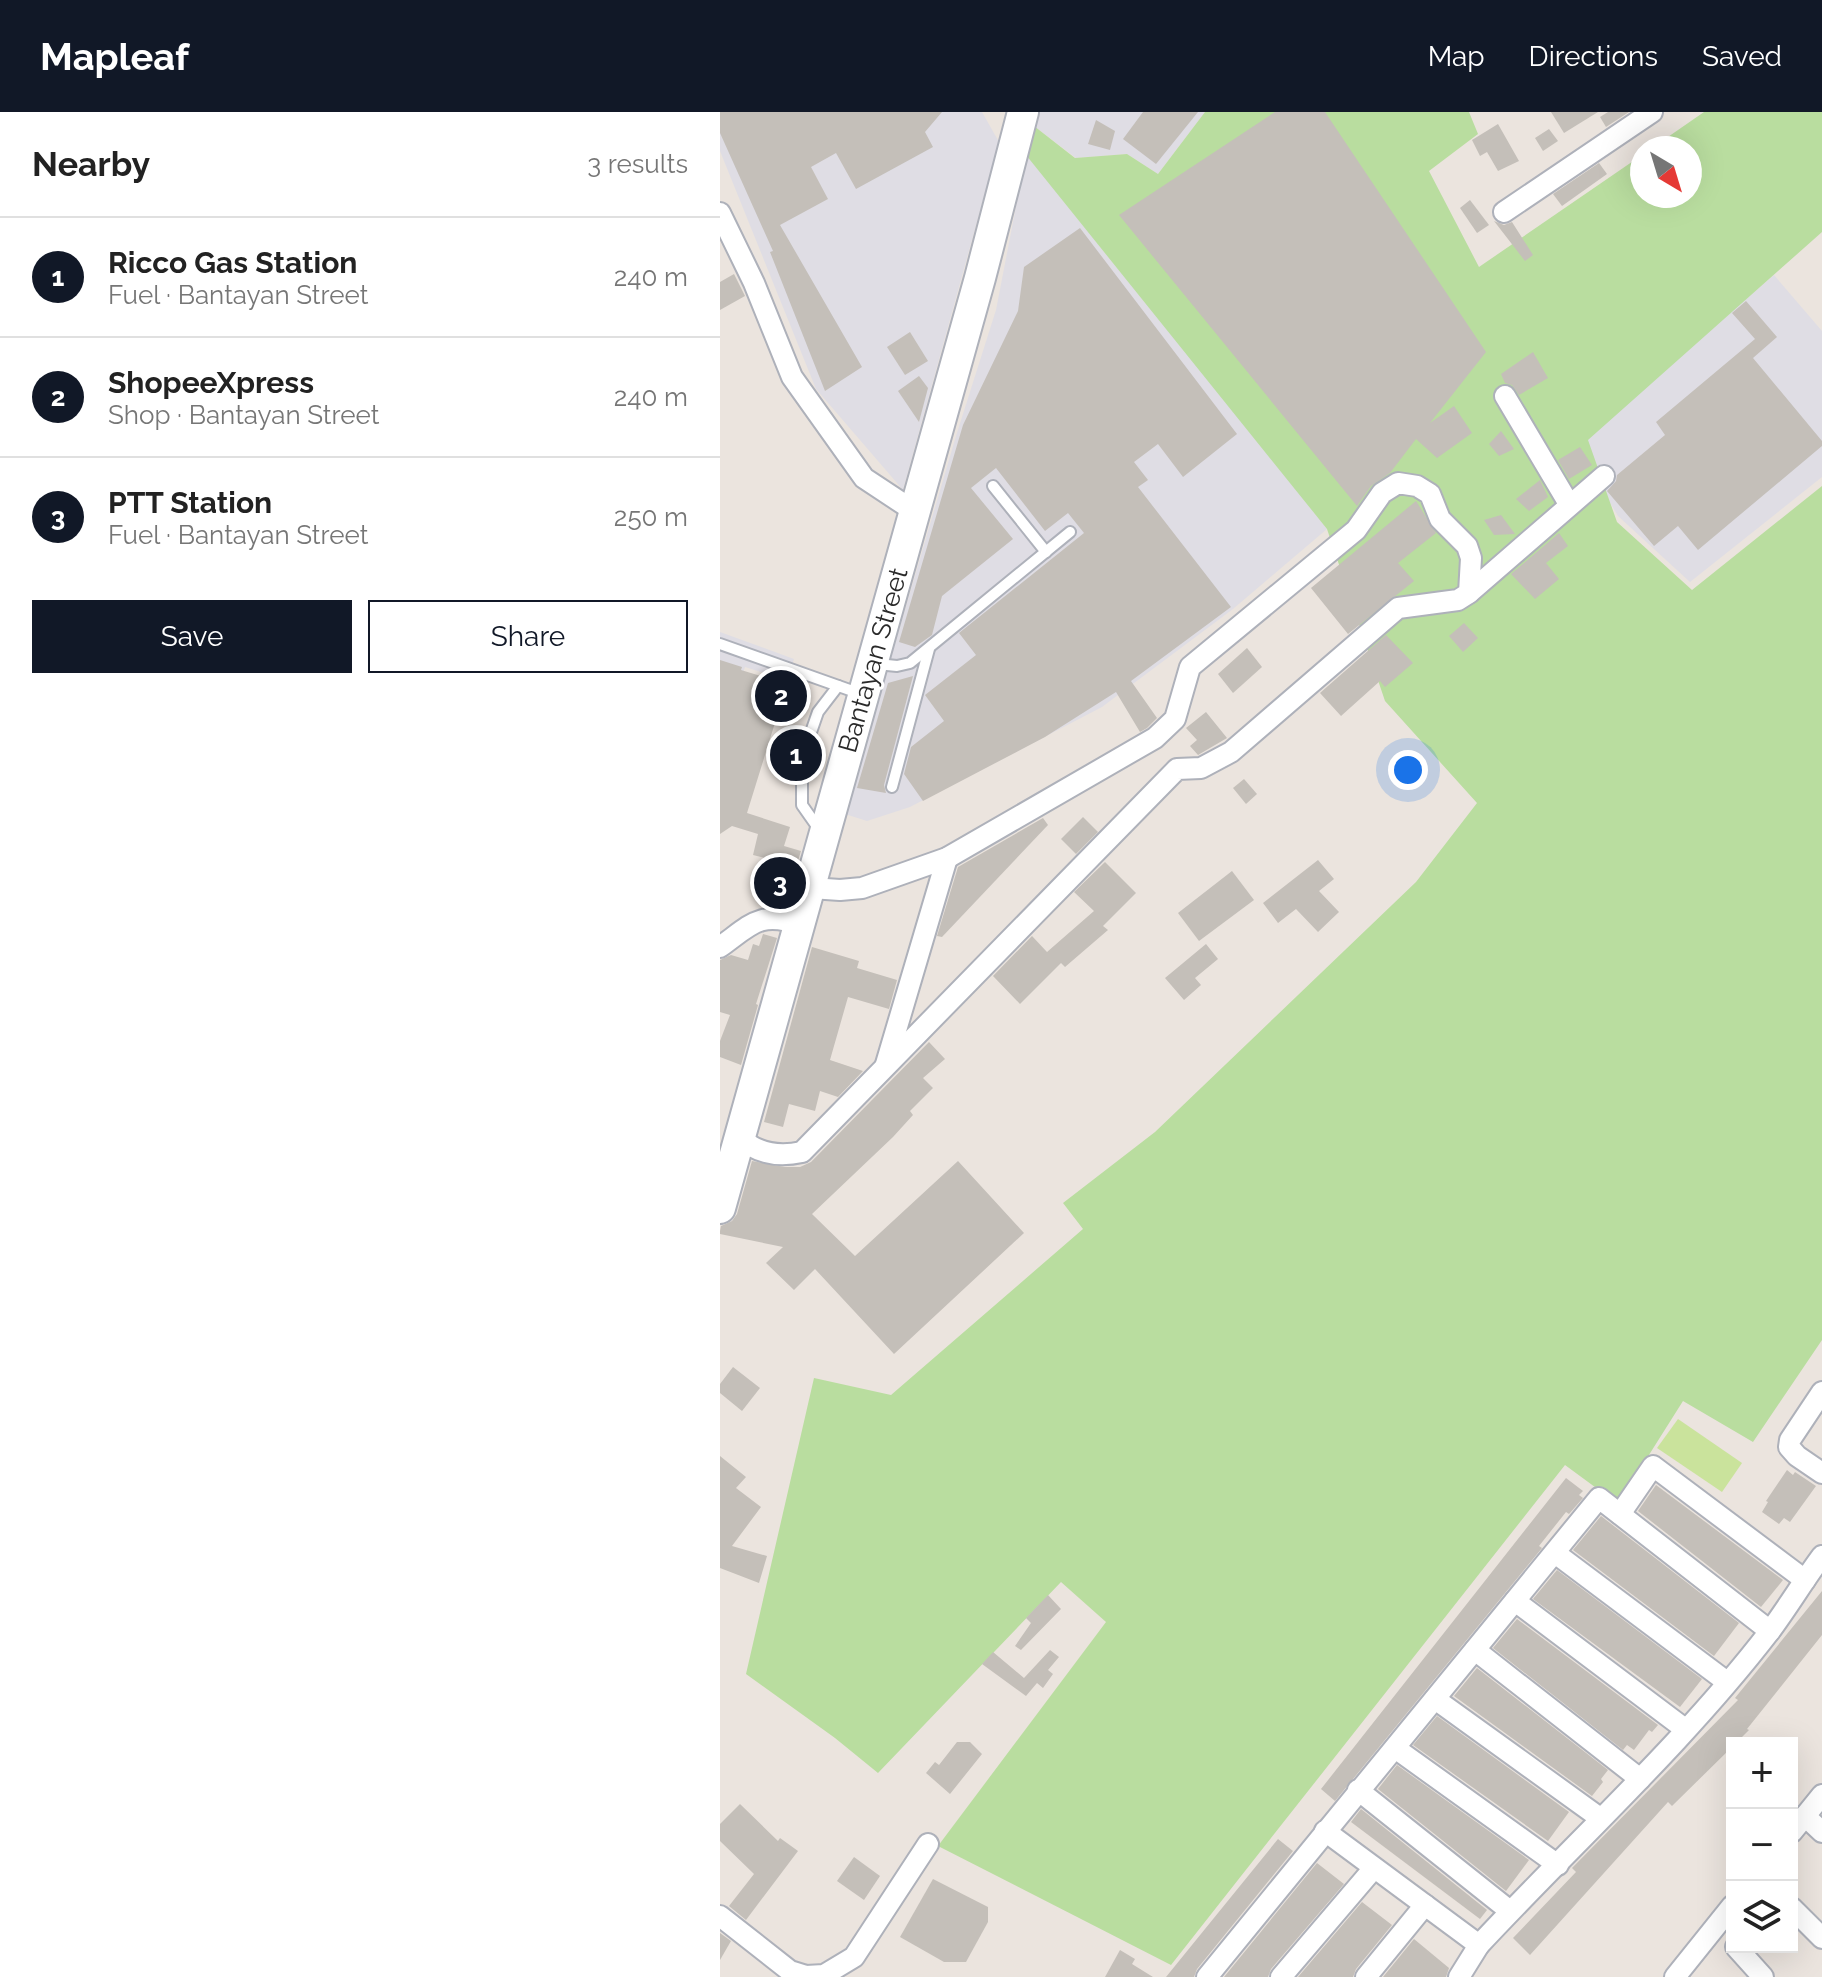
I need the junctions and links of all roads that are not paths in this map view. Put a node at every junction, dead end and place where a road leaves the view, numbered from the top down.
1 (1023, 112) edge
2 (1652, 112) edge
3 (1504, 212) dead end
4 (720, 213) edge
5 (1505, 396) dead end
6 (1604, 476) dead end
7 (993, 486) dead end
8 (1569, 504) junction
9 (914, 511) junction
10 (1070, 532) dead end
11 (1046, 552) junction
12 (1469, 593) junction
13 (720, 644) edge
14 (930, 647) junction
15 (871, 663) junction
16 (850, 690) junction
17 (1155, 738) junction
18 (1177, 769) junction
19 (892, 787) dead end
20 (824, 836) junction
21 (947, 858) junction
22 (811, 888) junction
23 (800, 924) junction
24 (720, 947) edge
25 (885, 1068) junction
26 (739, 1137) junction
27 (720, 1208) edge
28 (1821, 1394) edge
29 (1822, 1473) edge
30 (1620, 1514) junction
31 (1555, 1553) junction
32 (1822, 1556) edge
33 (1805, 1580) junction
34 (1515, 1601) junction
35 (1770, 1631) junction
36 (1475, 1650) junction
37 (1727, 1682) junction
38 (1435, 1699) junction
39 (1685, 1729) junction
40 (1395, 1748) junction
41 (1640, 1779) junction
42 (1358, 1790) junction
43 (1822, 1795) edge
44 (1805, 1816) junction
45 (1600, 1818) junction
46 (1798, 1825) edge
47 (1325, 1831) junction
48 (1822, 1832) edge
49 (928, 1844) dead end
50 (1558, 1865) junction
51 (1374, 1868) junction
52 (1425, 1905) junction
53 (1510, 1911) junction
54 (1726, 1914) edge
55 (1798, 1914) edge
56 (720, 1916) edge
57 (1716, 1926) junction
58 (1726, 1937) edge
59 (1822, 1938) edge
60 (1479, 1945) junction
61 (1741, 1953) edge
62 (1207, 1977) edge
63 (1281, 1977) edge
64 (1366, 1977) edge
65 (1459, 1977) edge
66 (1675, 1977) edge
67 (1763, 1977) edge

1 - 9 main road, Bantayan Street
2 - 3 street
4 - 9 street
5 - 8 street
6 - 8 street
7 - 11 lane
8 - 12 street
9 - 15 main road, Bantayan Street
10 - 11 lane
11 - 14 lane
12 - 17 street
12 - 18 street
13 - 16 lane
14 - 15 lane
14 - 19 lane
15 - 16 main road, Bantayan Street
16 - 20 main road, Bantayan Street
16 - 20 lane
17 - 18 street
17 - 21 street
18 - 25 street
20 - 22 main road, Bantayan Street
21 - 22 street
21 - 25 street
22 - 23 main road, Bantayan Street
23 - 24 street
23 - 26 main road, Bantayan Street
25 - 26 street
26 - 27 main road, Bantayan Street
28 - 29 street
30 - 31 street
30 - 33 street
30 - 35 street
31 - 34 street
31 - 37 street
32 - 33 street
33 - 35 street
34 - 36 street
34 - 39 street
35 - 37 street
36 - 38 street
36 - 41 street
37 - 39 street
38 - 40 street
38 - 45 street
39 - 41 street
40 - 42 street
40 - 50 street
41 - 45 street
42 - 47 street
42 - 53 street
43 - 44 street
44 - 46 street
44 - 48 street
45 - 50 street
47 - 51 street
47 - 62 street
49 - 56 street
50 - 53 street
51 - 52 street
51 - 63 street
52 - 60 street
52 - 64 street
53 - 60 street
54 - 57 street
55 - 59 street
57 - 58 street
57 - 66 street
60 - 65 street
61 - 67 street

